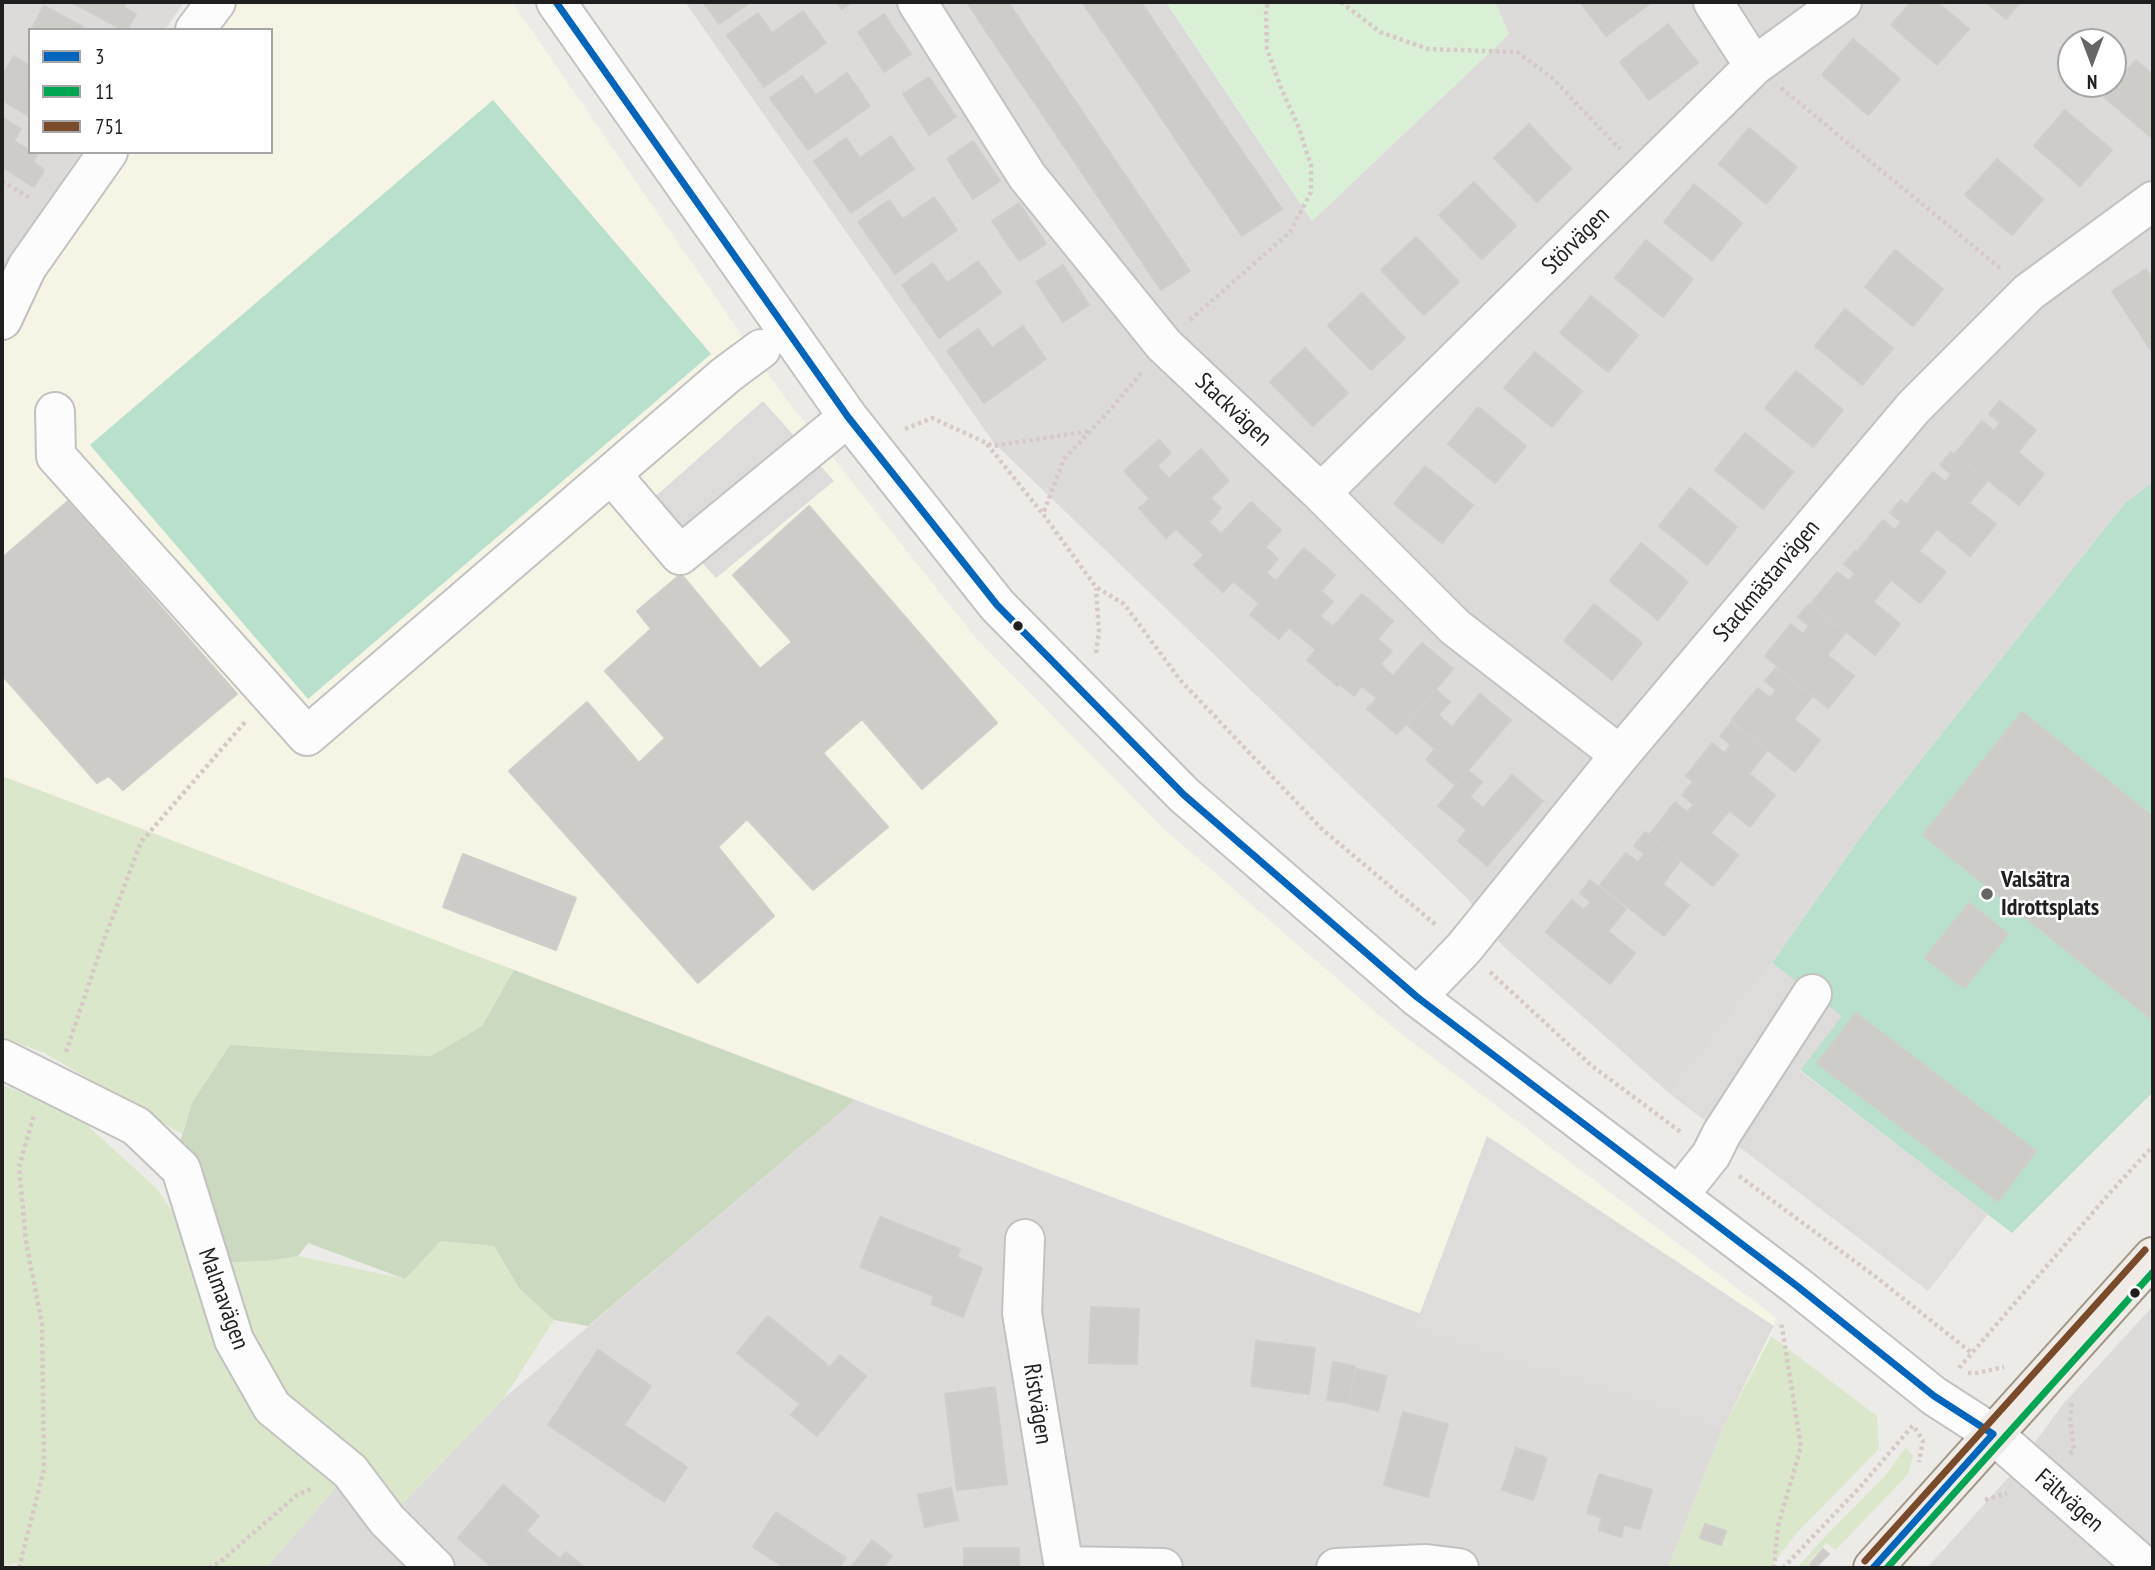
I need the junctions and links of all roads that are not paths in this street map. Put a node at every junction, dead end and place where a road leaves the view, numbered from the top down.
1 (215, 2) edge
2 (917, 2) edge
3 (1713, 2) edge
4 (1842, 2) edge
5 (558, 3) edge
6 (196, 28) edge
7 (1754, 66) junction
8 (107, 154) edge
9 (2153, 201) edge
10 (2, 320) edge
11 (761, 349) dead end
12 (55, 412) dead end
13 (848, 417) junction
14 (611, 474) junction
15 (1321, 493) junction
16 (1620, 755) junction
17 (1812, 994) dead end
18 (1417, 997) junction
19 (2, 1059) edge
20 (1679, 1195) junction
21 (1025, 1239) dead end
22 (2153, 1257) edge
23 (1993, 1434) junction
24 (1064, 1567) edge
25 (435, 1568) edge
26 (1163, 1568) edge
27 (1336, 1568) edge
28 (1459, 1568) edge
29 (1873, 1568) edge
30 (2146, 1568) edge

1 - 6 street
2 - 15 street, Stackvägen
3 - 7 street
4 - 7 street, Störvägen
5 - 13 street, Fältvägen
7 - 15 street, Störvägen
8 - 10 street
9 - 16 street, Stackmästarvägen
11 - 14 street
12 - 14 street
13 - 14 street
13 - 18 street, Fältvägen
15 - 16 street, Stackvägen
16 - 18 street, Stackmästarvägen
17 - 20 street
18 - 20 street, Fältvägen
19 - 25 street, Malmavägen
20 - 23 street, Fältvägen
21 - 24 street, Ristvägen
22 - 23 main road
23 - 29 main road
23 - 30 street, Fältvägen
24 - 26 street
27 - 28 street

